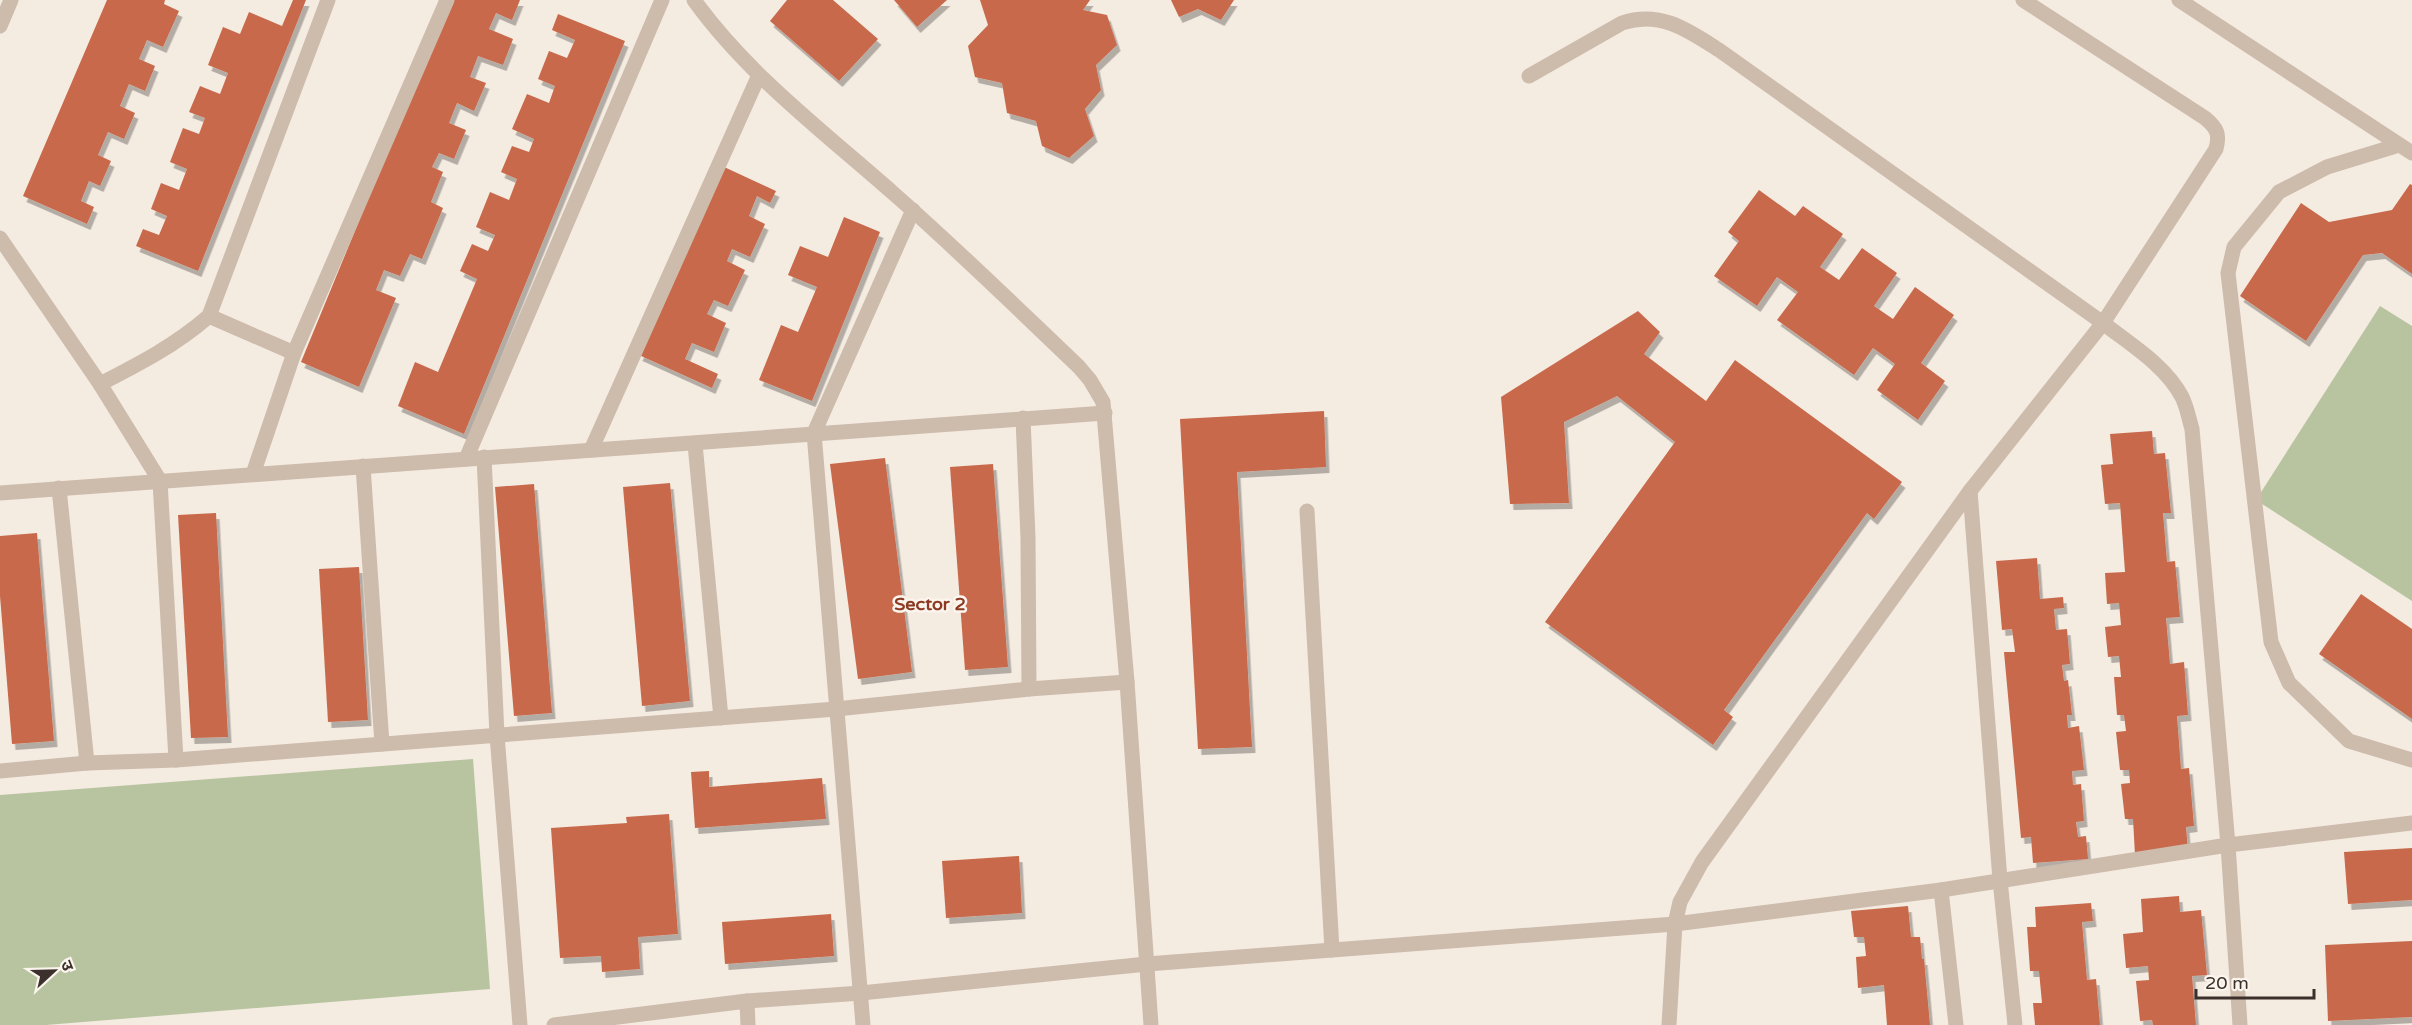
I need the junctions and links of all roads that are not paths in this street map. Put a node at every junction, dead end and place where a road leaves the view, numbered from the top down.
1 (11, 0) edge
2 (328, 0) edge
3 (447, 0) edge
4 (662, 0) edge
5 (694, 0) edge
6 (2023, 0) edge
7 (2179, 0) edge
8 (0, 26) edge
9 (759, 75) junction
10 (1529, 76) dead end
11 (2405, 149) edge
12 (913, 210) junction
13 (0, 238) edge
14 (209, 316) junction
15 (2103, 323) junction
16 (294, 353) junction
17 (100, 384) junction
18 (1105, 413) junction
19 (1023, 418) junction
20 (814, 433) junction
21 (695, 444) junction
22 (591, 450) junction
23 (484, 457) junction
24 (466, 459) junction
25 (363, 466) junction
26 (253, 474) junction
27 (160, 481) junction
28 (59, 488) junction
29 (1970, 491) junction
30 (0, 493) edge
31 (1307, 511) dead end
32 (1127, 682) junction
33 (1029, 689) junction
34 (836, 709) junction
35 (721, 718) junction
36 (497, 735) junction
37 (382, 744) junction
38 (176, 760) junction
39 (2412, 760) edge
40 (87, 763) junction
41 (0, 771) edge
42 (2412, 823) edge
43 (2228, 845) junction
44 (2000, 880) junction
45 (1941, 890) junction
46 (1675, 924) junction
47 (1332, 950) junction
48 (1147, 964) junction
49 (861, 993) junction
50 (747, 1001) junction
51 (520, 1025) edge
52 (554, 1025) edge
53 (748, 1025) edge
54 (863, 1025) edge
55 (1151, 1025) edge
56 (1669, 1025) edge
57 (1956, 1025) edge
58 (2015, 1025) edge
59 (2240, 1025) edge

1 - 8 street
2 - 14 street
3 - 16 street
4 - 24 street
5 - 9 street
6 - 15 street
7 - 11 street
9 - 12 street
9 - 22 street
10 - 15 street
11 - 39 street
12 - 18 street
12 - 20 street
13 - 17 street
14 - 16 street
14 - 17 street
15 - 29 street
15 - 43 street
16 - 26 street
17 - 27 street
18 - 19 street
18 - 32 street
19 - 20 street
19 - 33 street
20 - 21 street
20 - 34 street
21 - 22 street
21 - 35 street
22 - 23 street
23 - 24 street
23 - 36 street
24 - 25 street
25 - 26 street
25 - 37 street
26 - 27 street
27 - 28 street
27 - 38 street
28 - 30 street
28 - 40 street
29 - 44 street
29 - 46 street
31 - 47 street
32 - 33 street
32 - 48 street
33 - 34 street
34 - 35 street
34 - 49 street
35 - 36 street
36 - 37 street
36 - 51 street
37 - 38 street
38 - 40 street
40 - 41 street
42 - 43 street
43 - 44 street
43 - 59 street
44 - 45 street
44 - 58 street
45 - 46 street
45 - 57 street
46 - 47 street
46 - 56 street
47 - 48 street
48 - 49 street
48 - 55 street
49 - 50 street
49 - 54 street
50 - 52 street
50 - 53 street

